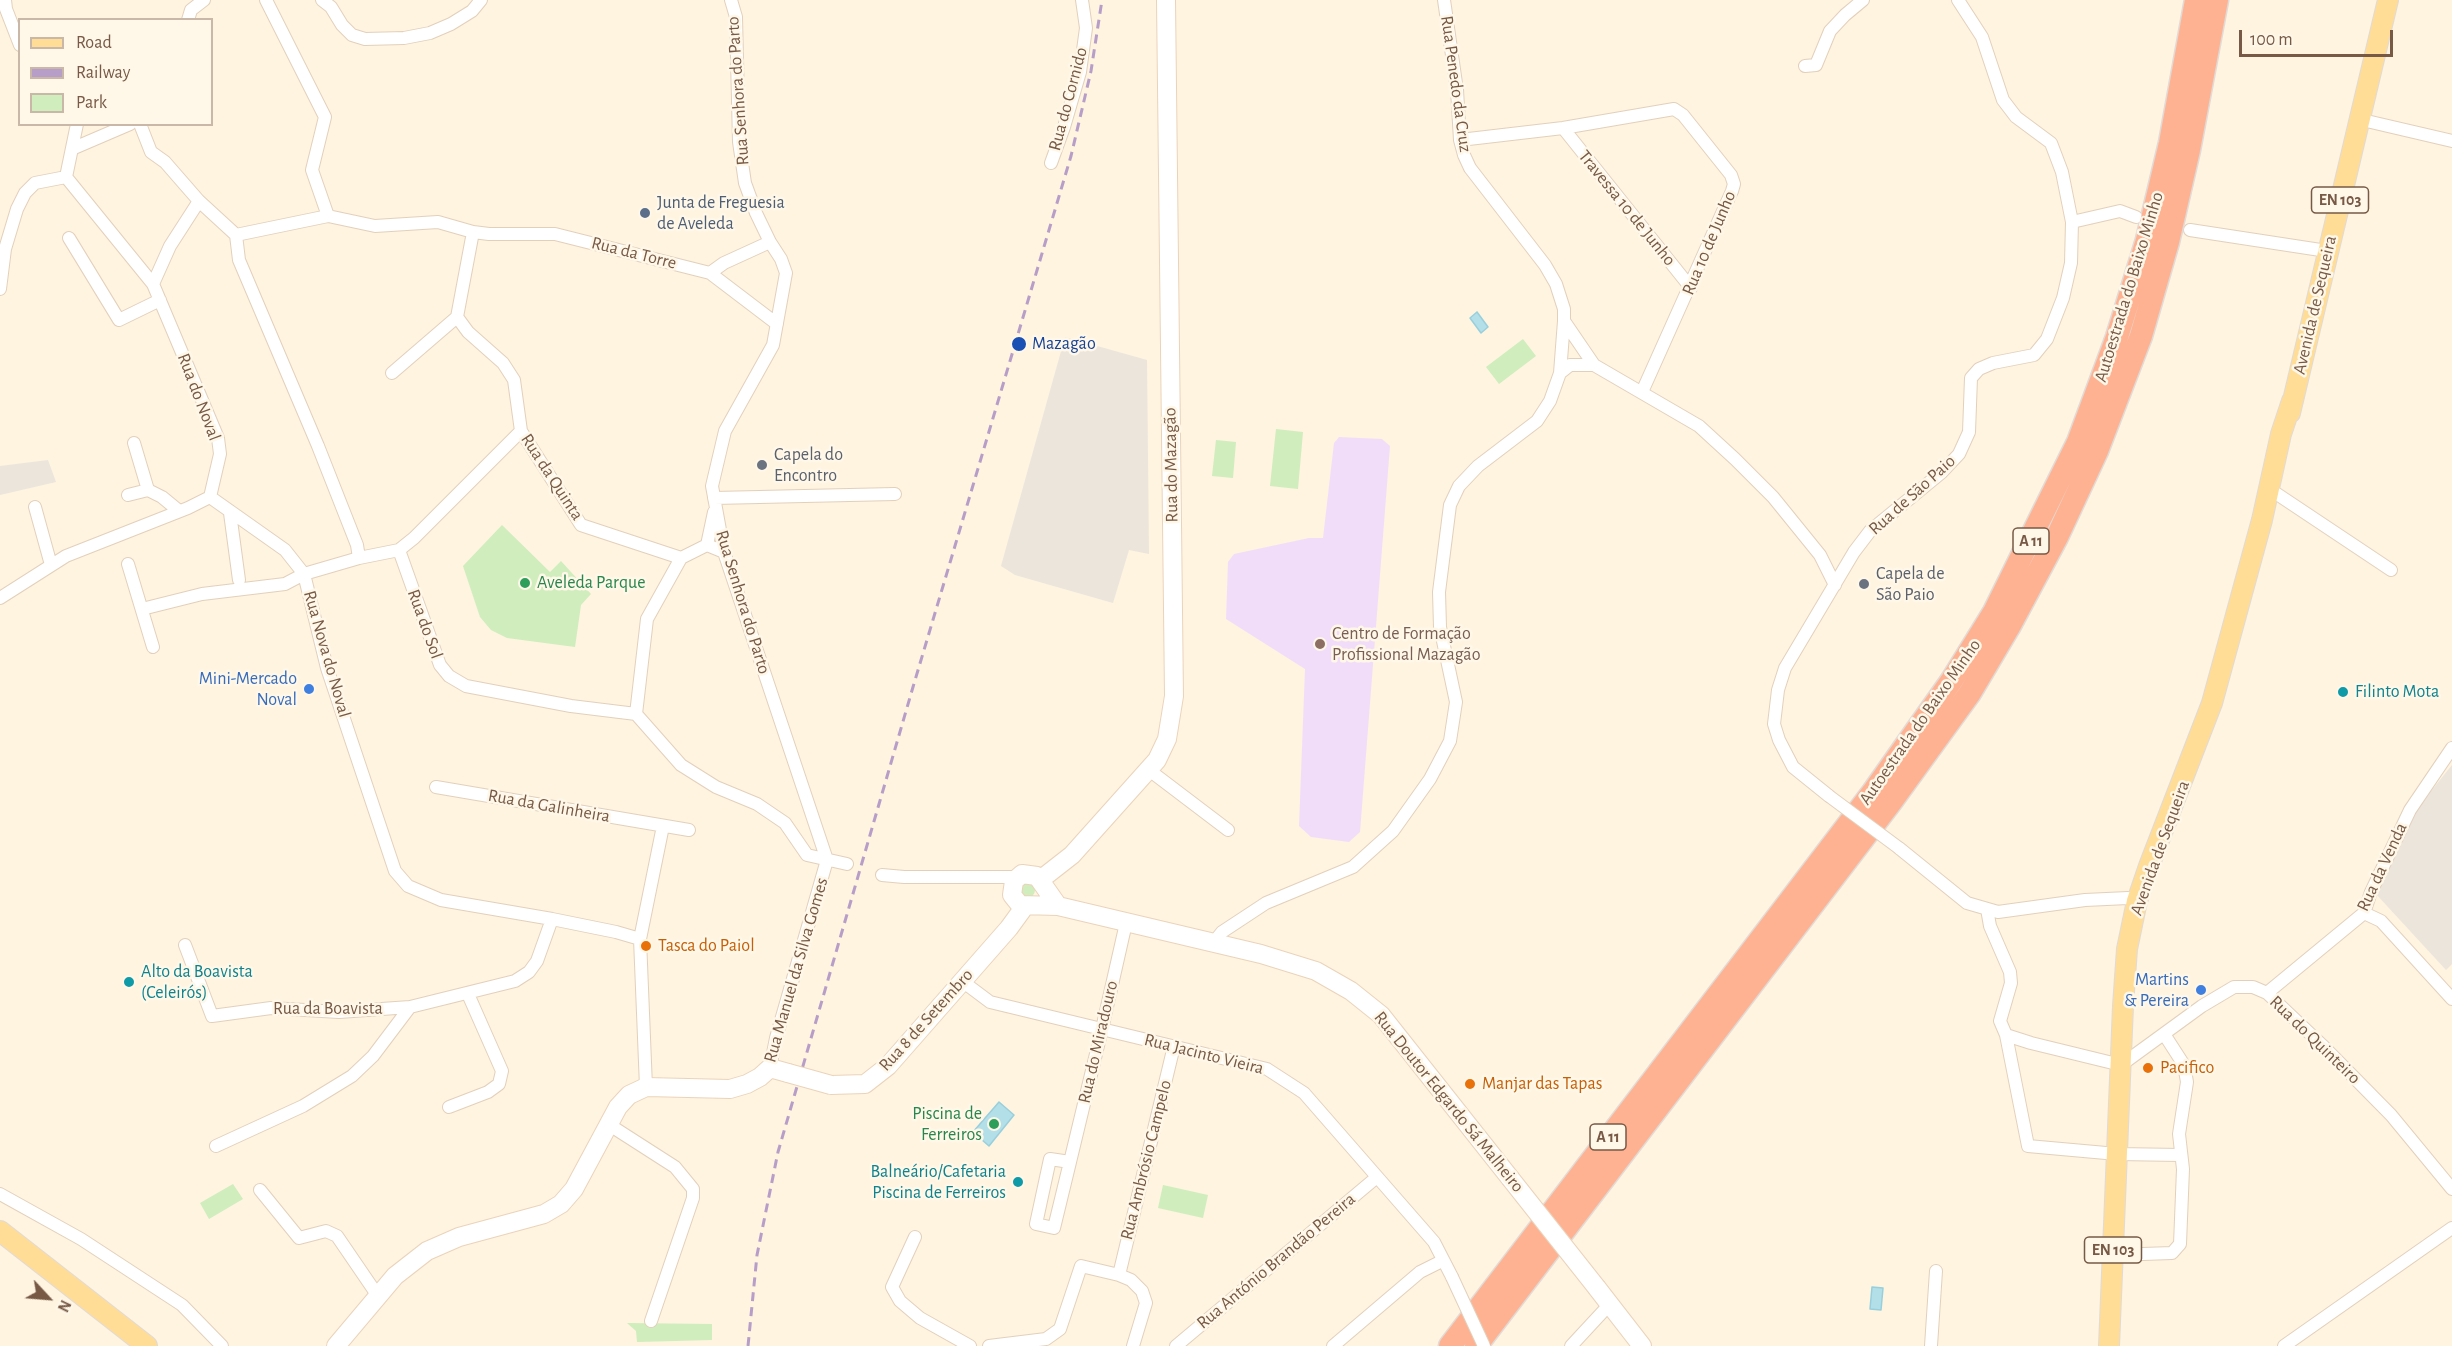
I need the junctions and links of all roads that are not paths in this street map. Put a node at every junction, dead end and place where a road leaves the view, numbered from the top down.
1 (5, 0) edge
2 (204, 0) edge
3 (266, 0) edge
4 (322, 0) edge
5 (481, 0) edge
6 (731, 0) edge
7 (1082, 0) edge
8 (1166, 0) edge
9 (1444, 0) edge
10 (1863, 0) edge
11 (1958, 0) edge
12 (2196, 0) edge
13 (2217, 0) edge
14 (2388, 0) edge
15 (189, 18) edge
16 (18, 40) edge
17 (1805, 66) dead end
18 (2358, 119) junction
19 (77, 126) edge
20 (125, 126) edge
21 (140, 126) edge
22 (1563, 128) junction
23 (1460, 140) junction
24 (2452, 141) edge
25 (74, 148) junction
26 (1051, 163) dead end
27 (66, 177) junction
28 (199, 201) junction
29 (328, 216) junction
30 (2136, 217) dead end
31 (2072, 222) junction
32 (2190, 230) dead end
33 (473, 232) junction
34 (236, 235) junction
35 (69, 237) dead end
36 (770, 242) junction
37 (2327, 251) junction
38 (710, 273) junction
39 (153, 284) junction
40 (1691, 288) junction
41 (0, 290) edge
42 (160, 300) junction
43 (457, 317) junction
44 (1564, 321) junction
45 (777, 324) junction
46 (1594, 365) junction
47 (392, 373) dead end
48 (1560, 373) junction
49 (1642, 392) junction
50 (2292, 400) junction
51 (521, 431) junction
52 (134, 443) dead end
53 (148, 490) junction
54 (895, 494) dead end
55 (2277, 494) junction
56 (128, 495) dead end
57 (210, 497) junction
58 (715, 502) junction
59 (35, 507) dead end
60 (179, 511) junction
61 (230, 513) junction
62 (708, 545) junction
63 (399, 550) junction
64 (724, 552) junction
65 (359, 558) junction
66 (681, 558) junction
67 (128, 564) dead end
68 (51, 566) junction
69 (2391, 570) dead end
70 (304, 574) junction
71 (239, 580) dead end
72 (1835, 585) junction
73 (0, 598) edge
74 (142, 609) junction
75 (153, 647) dead end
76 (636, 714) junction
77 (2199, 740) junction
78 (2452, 748) edge
79 (1149, 770) junction
80 (435, 787) dead end
81 (663, 826) junction
82 (689, 830) dead end
83 (1228, 830) dead end
84 (827, 860) junction
85 (847, 864) dead end
86 (882, 875) dead end
87 (1018, 877) junction
88 (1042, 884) junction
89 (2137, 901) junction
90 (1024, 902) junction
91 (1058, 906) junction
92 (1987, 909) junction
93 (2364, 913) junction
94 (552, 919) junction
95 (1126, 923) junction
96 (640, 939) junction
97 (1214, 942) junction
98 (185, 945) dead end
99 (962, 981) junction
100 (2267, 993) junction
101 (468, 994) junction
102 (2452, 999) edge
103 (410, 1007) junction
104 (1102, 1029) junction
105 (2164, 1034) junction
106 (2006, 1035) junction
107 (1174, 1046) junction
108 (2121, 1065) junction
109 (779, 1070) junction
110 (646, 1087) junction
111 (449, 1107) dead end
112 (608, 1124) junction
113 (216, 1146) dead end
114 (2117, 1154) junction
115 (2180, 1155) junction
116 (1070, 1162) junction
117 (1377, 1177) junction
118 (2452, 1189) edge
119 (260, 1190) dead end
120 (0, 1194) edge
121 (2452, 1228) edge
122 (0, 1231) edge
123 (915, 1237) dead end
124 (2113, 1255) junction
125 (1442, 1261) junction
126 (1936, 1271) dead end
127 (1119, 1275) junction
128 (378, 1296) junction
129 (1609, 1305) junction
130 (651, 1322) dead end
131 (147, 1346) edge
132 (222, 1346) edge
133 (336, 1346) edge
134 (970, 1346) edge
135 (989, 1346) edge
136 (1133, 1346) edge
137 (1176, 1346) edge
138 (1333, 1346) edge
139 (1450, 1346) edge
140 (1476, 1346) edge
141 (1484, 1346) edge
142 (1571, 1346) edge
143 (1642, 1346) edge
144 (1931, 1346) edge
145 (2109, 1346) edge
146 (2284, 1346) edge

1 - 16 street
2 - 15 street
3 - 29 street
4 - 5 street
6 - 36 street, Rua Senhora do Parto
7 - 26 street, Rua do Cornido
8 - 79 street, Rua do Mazagão
9 - 23 street, Rua Penedo da Cruz
10 - 17 street
11 - 31 street, Rua de São Paio
12 - 139 highway, Autoestrada do Baixo Minho / A 11
13 - 140 highway, Autoestrada do Baixo Minho / A 11
14 - 18 main road, Avenida de Sequeira / EN 103
18 - 24 street
18 - 37 main road, Avenida de Sequeira / EN 103
19 - 25 street
20 - 25 street
21 - 28 street
22 - 23 street, Rua 10 de Junho
22 - 40 street, Travessa 10 de Junho
22 - 40 street, Rua 10 de Junho
23 - 44 street, Rua Penedo da Cruz
25 - 27 street
27 - 39 street, Rua do Noval
27 - 41 street
28 - 34 street
28 - 39 street
29 - 33 street
29 - 34 street
30 - 31 street
31 - 72 street, Rua de São Paio
32 - 37 street
33 - 38 street, Rua da Torre
33 - 43 street
34 - 65 street
35 - 42 street
36 - 38 street
36 - 45 street, Rua Senhora do Parto
37 - 50 main road, Avenida de Sequeira / EN 103
38 - 45 street, Rua da Torre
39 - 42 street, Rua do Noval
40 - 49 street, Rua 10 de Junho
42 - 57 street, Rua do Noval
43 - 47 street
43 - 51 street, Rua da Quinta
44 - 46 street
44 - 48 street, Rua Penedo da Cruz
45 - 58 street, Rua Senhora do Parto
46 - 48 street
46 - 49 street
48 - 97 street, Rua Penedo da Cruz
49 - 72 street
50 - 55 main road, Avenida de Sequeira / EN 103
50 - 77 main road, Avenida de Sequeira / EN 103
51 - 63 street
51 - 66 street, Rua da Quinta
52 - 53 street
53 - 56 street
53 - 60 street
54 - 58 street
55 - 69 street
55 - 77 main road, Avenida de Sequeira / EN 103
57 - 60 street
57 - 61 street
58 - 62 street
58 - 64 street, Rua Senhora do Parto
59 - 68 street
60 - 68 street
61 - 70 street
61 - 71 street
62 - 64 street
62 - 66 street
63 - 65 street, Rua Nova do Noval
63 - 76 street, Rua do Sol
64 - 84 street, Rua Senhora do Parto
65 - 70 street, Rua Nova do Noval
66 - 76 street
67 - 74 street
68 - 73 street
70 - 74 street
70 - 94 street, Rua Nova do Noval
72 - 92 street, Rua de São Paio, bridge
74 - 75 street
76 - 84 street
77 - 89 main road, Avenida de Sequeira / EN 103
78 - 93 street, Rua da Venda
79 - 83 street
79 - 88 street, Rua do Mazagão
80 - 81 street, Rua da Galinheira
81 - 82 street, Rua da Galinheira
81 - 96 street
84 - 85 street
84 - 109 street, Rua Manuel da Silva Gomes
86 - 87 street
87 - 88 street
87 - 90 street
88 - 90 street
88 - 91 street
89 - 92 street, Rua de São Paio
89 - 108 main road, Avenida de Sequeira / EN 103
90 - 91 street, Rua Doutor Edgardo Sá Malheiro
90 - 99 street, Rua 8 de Setembro
91 - 95 street, Rua Doutor Edgardo Sá Malheiro
92 - 106 street
93 - 100 street, Rua da Venda
93 - 102 street
94 - 96 street, Rua Nova do Noval
94 - 101 street, Rua da Boavista
95 - 97 street, Rua Doutor Edgardo Sá Malheiro
95 - 104 street, Rua do Miradouro
96 - 110 street
97 - 129 street, Rua Doutor Edgardo Sá Malheiro, bridge
98 - 103 street, Rua da Boavista
99 - 104 street, Rua Jacinto Vieira
99 - 109 street, Rua 8 de Setembro, bridge
100 - 105 street, Rua do Quinteiro
100 - 118 street, Rua do Quinteiro
101 - 103 street, Rua da Boavista
101 - 111 street
103 - 113 street
104 - 107 street, Rua Jacinto Vieira
104 - 116 street, Rua do Miradouro
105 - 108 street, Rua do Quinteiro
105 - 115 street
106 - 108 street
106 - 114 street
107 - 117 street, Rua Jacinto Vieira
107 - 127 street, Rua Ambrósio Campelo
108 - 114 main road, EN 103
109 - 110 street, Rua Manuel da Silva Gomes
110 - 112 street
112 - 128 street
112 - 130 street
114 - 115 street
114 - 124 main road, EN 103
115 - 124 street
116 - 116 street, Rua do Miradouro
117 - 125 street, Rua Jacinto Vieira
117 - 137 street, Rua António Brandão Pereira
119 - 128 street
120 - 132 street
121 - 146 street
122 - 131 main road
123 - 134 street
124 - 145 main road, EN 103
125 - 138 street
125 - 141 street, Rua Jacinto Vieira, bridge
126 - 144 street
127 - 135 street
127 - 136 street
128 - 133 street
129 - 142 street
129 - 143 street, Rua Doutor Edgardo Sá Malheiro

